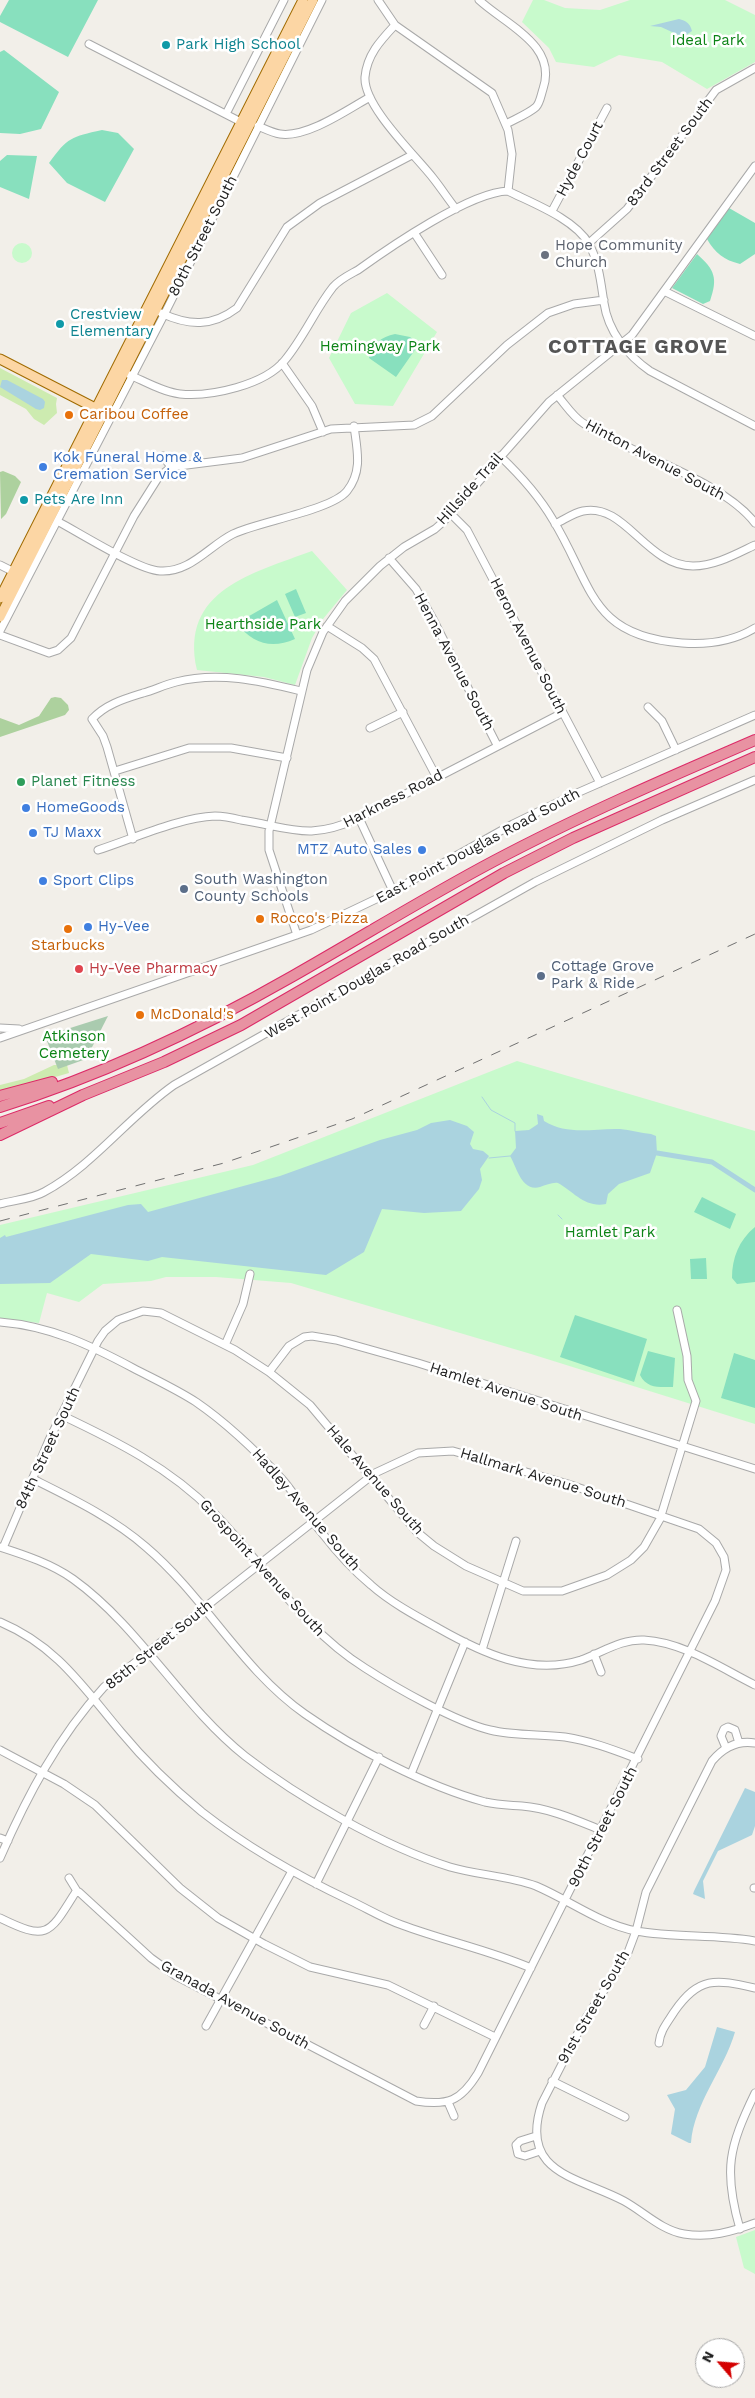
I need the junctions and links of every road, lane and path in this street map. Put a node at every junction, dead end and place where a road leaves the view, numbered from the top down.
1 (284, 0) edge
2 (309, 0) edge
3 (322, 0) edge
4 (378, 0) edge
5 (479, 0) edge
6 (395, 25) junction
7 (89, 44) dead end
8 (755, 68) edge
9 (370, 98) junction
10 (607, 108) dead end
11 (226, 114) junction
12 (241, 122) junction
13 (254, 123) junction
14 (506, 124) junction
15 (412, 155) junction
16 (755, 166) edge
17 (508, 191) junction
18 (456, 210) junction
19 (552, 211) junction
20 (415, 234) junction
21 (589, 243) junction
22 (442, 275) dead end
23 (664, 291) junction
24 (604, 300) junction
25 (154, 310) junction
26 (164, 315) junction
27 (755, 336) edge
28 (622, 344) junction
29 (0, 359) edge
30 (282, 363) junction
31 (130, 375) junction
32 (557, 395) junction
33 (100, 410) junction
34 (354, 426) junction
35 (755, 426) edge
36 (323, 432) junction
37 (163, 456) dead end
38 (500, 456) junction
39 (171, 467) junction
40 (451, 514) junction
41 (57, 521) junction
42 (755, 523) edge
43 (556, 524) junction
44 (755, 545) edge
45 (116, 552) junction
46 (389, 558) junction
47 (0, 565) edge
48 (17, 574) junction
49 (0, 598) edge
50 (0, 618) edge
51 (326, 626) junction
52 (755, 628) edge
53 (0, 633) edge
54 (301, 691) junction
55 (648, 707) dead end
56 (403, 712) junction
57 (562, 713) junction
58 (755, 715) edge
59 (370, 728) dead end
60 (755, 740) edge
61 (497, 745) junction
62 (676, 750) junction
63 (755, 757) edge
64 (287, 758) junction
65 (115, 771) junction
66 (436, 778) junction
67 (755, 780) edge
68 (600, 783) junction
69 (359, 818) junction
70 (270, 826) junction
71 (133, 839) junction
72 (98, 850) dead end
73 (393, 892) junction
74 (297, 935) junction
75 (0, 1028) edge
76 (32, 1028) junction
77 (0, 1038) edge
78 (134, 1056) junction
79 (83, 1095) junction
80 (0, 1096) edge
81 (0, 1107) edge
82 (0, 1123) edge
83 (0, 1135) edge
84 (0, 1204) edge
85 (250, 1274) dead end
86 (677, 1310) dead end
87 (0, 1322) edge
88 (225, 1345) junction
89 (95, 1348) junction
90 (269, 1372) junction
91 (61, 1415) junction
92 (682, 1447) junction
93 (755, 1469) edge
94 (371, 1477) junction
95 (32, 1479) junction
96 (661, 1517) junction
97 (314, 1522) junction
98 (713, 1540) joint
99 (516, 1541) dead end
100 (1, 1548) edge
101 (259, 1565) junction
102 (503, 1582) junction
103 (203, 1609) junction
104 (0, 1622) edge
105 (465, 1642) junction
106 (482, 1650) junction
107 (148, 1651) junction
108 (690, 1653) junction
109 (594, 1654) junction
110 (601, 1672) dead end
111 (755, 1685) edge
112 (94, 1698) junction
113 (439, 1708) junction
114 (740, 1743) junction
115 (755, 1743) edge
116 (726, 1748) junction
117 (0, 1750) edge
118 (378, 1757) junction
119 (638, 1759) junction
120 (42, 1773) junction
121 (411, 1774) junction
122 (348, 1821) junction
123 (601, 1830) junction
124 (0, 1838) edge
125 (8, 1841) junction
126 (0, 1858) edge
127 (292, 1871) junction
128 (69, 1878) dead end
129 (316, 1884) junction
130 (77, 1891) junction
131 (566, 1902) junction
132 (0, 1918) edge
133 (636, 1930) junction
134 (254, 1938) junction
135 (755, 1941) edge
136 (531, 1968) junction
137 (755, 1988) edge
138 (220, 2000) junction
139 (434, 2006) junction
140 (206, 2026) dead end
141 (424, 2026) dead end
142 (495, 2036) junction
143 (658, 2043) dead end
144 (552, 2081) junction
145 (755, 2093) edge
146 (448, 2102) junction
147 (454, 2116) dead end
148 (625, 2117) dead end
149 (537, 2139) junction
150 (540, 2151) junction
151 (755, 2223) edge
152 (740, 2229) junction

1 - 11 street
2 - 12 main road, 80th Street South
2 - 13 main road, 80th Street South
3 - 13 street, 80th Street South
4 - 6 street
5 - 14 street
6 - 9 street
6 - 14 street
7 - 11 street
8 - 21 street, 83rd Street South
9 - 13 street
9 - 15 street
10 - 19 street, Hyde Court
11 - 12 street
12 - 13 street
12 - 33 main road, 80th Street South
13 - 25 main road, 80th Street South
13 - 26 street, 80th Street South
14 - 17 street
15 - 18 street
15 - 26 street
16 - 23 street, Hillside Trail
17 - 18 street
17 - 19 street
18 - 20 street
19 - 21 street
20 - 22 street
20 - 30 street
21 - 24 street
23 - 27 street
23 - 28 street, Hillside Trail
24 - 28 street
24 - 34 street
25 - 26 street
25 - 33 main road, 80th Street South
26 - 31 street, 80th Street South
28 - 32 street, Hillside Trail
28 - 35 street
29 - 33 main road
30 - 31 street
30 - 36 street
31 - 41 street, 80th Street South
32 - 38 street, Hillside Trail
32 - 42 street, Hinton Avenue South
33 - 48 main road, 80th Street South
34 - 36 street
34 - 45 street
36 - 39 street
37 - 39 street
38 - 40 street, Hillside Trail
38 - 43 street
39 - 45 street
40 - 46 street, Hillside Trail
40 - 57 street, Heron Avenue South
41 - 45 street
41 - 53 street, 80th Street South
43 - 44 street
43 - 52 street
45 - 53 street
46 - 51 street, Hillside Trail
46 - 61 street, Henna Avenue South
47 - 48 street
48 - 49 main road, 80th Street South
48 - 50 main road, 80th Street South
51 - 54 street, Hillside Trail
51 - 56 street
54 - 64 street, Hillside Trail
54 - 65 street
55 - 62 street
56 - 59 street
56 - 66 street
57 - 61 street, Harkness Road
57 - 68 street, Heron Avenue South
58 - 62 street, East Point Douglas Road South
60 - 78 highway
61 - 66 street, Harkness Road
62 - 68 street, East Point Douglas Road South
63 - 79 highway
64 - 65 street
64 - 70 street, Hillside Trail
65 - 71 street
66 - 69 street, Harkness Road
67 - 84 street, West Point Douglas Road South
68 - 73 street, East Point Douglas Road South
69 - 70 street, Harkness Road
69 - 73 street
70 - 71 street, Harkness Road
70 - 74 street, Hillside Trail
71 - 72 street, Harkness Road
73 - 74 street, East Point Douglas Road South
74 - 76 street, East Point Douglas Road South
75 - 76 street
76 - 77 street, East Point Douglas Road South
78 - 80 highway
78 - 81 highway
79 - 82 highway
79 - 83 highway
85 - 88 street
86 - 92 street, Hale Avenue South
87 - 89 street, Hadley Avenue South
88 - 89 street, Hale Avenue South
88 - 90 street, Hale Avenue South
89 - 91 street, 84th Street South
89 - 97 street, Hadley Avenue South
90 - 92 street, Hamlet Avenue South
90 - 94 street, Hale Avenue South
91 - 95 street, 84th Street South
91 - 101 street, Grospoint Avenue South
92 - 93 street, Hamlet Avenue South
92 - 96 street, Hale Avenue South
94 - 96 street, Hallmark Avenue South
94 - 97 street, 85th Street South
94 - 102 street, Hale Avenue South
95 - 100 street, 84th Street South
95 - 103 street
96 - 98 street, Hallmark Avenue South
96 - 102 street, Hale Avenue South
97 - 101 street, 85th Street South
97 - 105 street, Hadley Avenue South
98 - 108 street, 90th Street South
99 - 102 street
100 - 107 street
101 - 103 street, 85th Street South
101 - 113 street, Grospoint Avenue South
102 - 106 street
103 - 107 street, 85th Street South
103 - 118 street
104 - 112 street
105 - 106 street, Hadley Avenue South
105 - 113 street
106 - 109 street, Hadley Avenue South
107 - 112 street, 85th Street South
107 - 122 street
108 - 109 street, Hadley Avenue South
108 - 111 street, Hadley Avenue South
108 - 119 street, 90th Street South
109 - 110 street
112 - 120 street, 85th Street South
112 - 127 street
113 - 119 street, Grospoint Avenue South
113 - 121 street
114 - 115 street, 91st Street South
114 - 116 street, 91st Street South
114 - 116 street
116 - 133 street, 91st Street South
117 - 120 street
118 - 121 street
118 - 122 street
119 - 123 street, 90th Street South
120 - 125 street, 85th Street South
120 - 134 street
121 - 123 street
122 - 129 street
122 - 131 street
123 - 131 street, 90th Street South
124 - 125 street
125 - 126 street, 85th Street South
127 - 129 street
127 - 134 street
128 - 130 street, Granada Avenue South
129 - 136 street
130 - 132 street
130 - 138 street, Granada Avenue South
131 - 133 street
131 - 136 street, 90th Street South
133 - 135 street
133 - 144 street, 91st Street South
134 - 138 street
134 - 139 street
136 - 142 street, 90th Street South
137 - 143 street
138 - 140 street
138 - 146 street, Granada Avenue South
139 - 141 street
139 - 142 street
142 - 146 street, 90th Street South
144 - 148 street
144 - 149 street, 91st Street South
145 - 152 street
146 - 147 street
149 - 150 street
149 - 150 street
150 - 152 street
151 - 152 street

